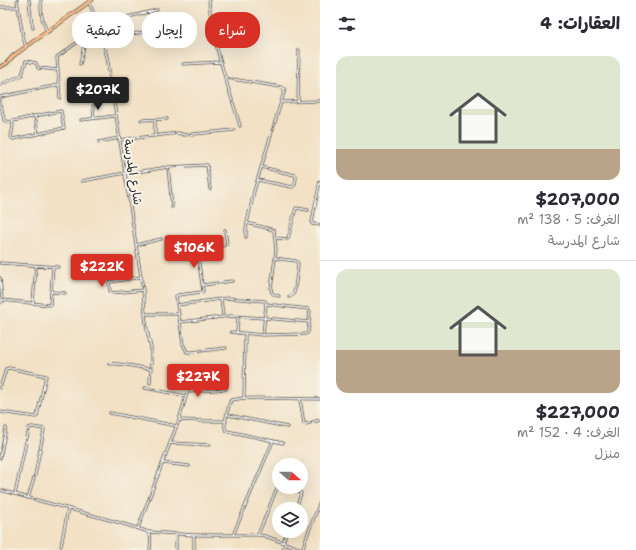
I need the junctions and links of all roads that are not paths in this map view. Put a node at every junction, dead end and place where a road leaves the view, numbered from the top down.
1 (18, 0) edge
2 (29, 0) edge
3 (40, 0) edge
4 (83, 0) edge
5 (209, 0) edge
6 (91, 1) edge
7 (86, 4) junction
8 (0, 7) edge
9 (18, 7) junction
10 (157, 10) dead end
11 (94, 12) edge
12 (150, 12) edge
13 (33, 28) dead end
14 (48, 32) junction
15 (72, 46) edge
16 (26, 47) junction
17 (83, 48) edge
18 (104, 48) edge
19 (299, 50) dead end
20 (221, 62) junction
21 (80, 64) dead end
22 (183, 64) dead end
23 (0, 67) edge
24 (57, 70) junction
25 (226, 78) junction
26 (88, 80) dead end
27 (58, 84) junction
28 (0, 85) edge
29 (110, 85) junction
30 (0, 98) edge
31 (60, 98) dead end
32 (298, 101) junction
33 (320, 101) edge
34 (282, 102) junction
35 (93, 106) dead end
36 (35, 116) junction
37 (115, 116) junction
38 (94, 118) junction
39 (167, 119) dead end
40 (81, 120) dead end
41 (141, 120) dead end
42 (155, 120) junction
43 (12, 121) junction
44 (240, 126) dead end
45 (234, 130) dead end
46 (38, 134) junction
47 (155, 135) junction
48 (119, 139) junction
49 (99, 142) dead end
50 (168, 167) junction
51 (261, 167) junction
52 (125, 174) junction
53 (257, 180) junction
54 (82, 181) dead end
55 (320, 181) edge
56 (210, 189) dead end
57 (317, 193) junction
58 (320, 194) edge
59 (172, 207) dead end
60 (308, 210) dead end
61 (247, 223) junction
62 (320, 225) edge
63 (225, 230) dead end
64 (246, 237) dead end
65 (275, 238) junction
66 (161, 239) dead end
67 (136, 245) junction
68 (275, 258) junction
69 (0, 263) edge
70 (36, 266) junction
71 (53, 267) junction
72 (58, 267) dead end
73 (141, 277) junction
74 (0, 278) edge
75 (232, 281) dead end
76 (203, 284) junction
77 (143, 290) junction
78 (52, 292) junction
79 (64, 293) dead end
80 (279, 296) dead end
81 (289, 297) dead end
82 (221, 299) junction
83 (2, 300) junction
84 (0, 303) edge
85 (33, 303) junction
86 (266, 304) junction
87 (178, 305) junction
88 (145, 314) junction
89 (178, 314) junction
90 (223, 316) junction
91 (238, 316) junction
92 (264, 318) junction
93 (180, 322) junction
94 (308, 322) junction
95 (231, 332) dead end
96 (237, 333) junction
97 (244, 333) junction
98 (263, 334) junction
99 (226, 348) dead end
100 (109, 364) dead end
101 (151, 369) junction
102 (150, 383) dead end
103 (0, 388) edge
104 (145, 388) dead end
105 (226, 389) dead end
106 (186, 396) junction
107 (244, 398) junction
108 (300, 399) junction
109 (320, 399) edge
110 (0, 412) edge
111 (110, 413) dead end
112 (227, 415) junction
113 (179, 420) junction
114 (320, 420) edge
115 (226, 421) junction
116 (177, 426) junction
117 (287, 427) dead end
118 (6, 428) dead end
119 (273, 441) junction
120 (283, 442) dead end
121 (170, 443) junction
122 (210, 445) dead end
123 (0, 458) edge
124 (162, 462) junction
125 (189, 466) dead end
126 (0, 490) edge
127 (15, 494) junction
128 (275, 494) edge
129 (28, 498) junction
130 (320, 502) edge
131 (68, 509) junction
132 (138, 528) junction
133 (149, 532) junction
134 (176, 534) junction
135 (232, 535) junction
136 (258, 535) junction
137 (194, 536) junction
138 (285, 538) edge
139 (284, 543) junction
140 (61, 546) dead end
141 (150, 550) edge
142 (176, 550) edge
143 (194, 550) edge
144 (283, 550) edge
145 (303, 550) edge

1 - 9 street
2 - 13 street
3 - 14 street
4 - 7 street
5 - 20 street
6 - 7 main road
6 - 11 street, شارع المدرسة
7 - 14 main road
8 - 9 street
9 - 16 street
10 - 12 street
14 - 16 main road
15 - 24 street
16 - 23 main road
17 - 21 street
18 - 29 street, شارع المدرسة
19 - 32 street
20 - 22 street
20 - 25 street
24 - 27 street
24 - 28 street
25 - 34 street
25 - 44 street
26 - 29 street
27 - 30 street
27 - 31 street
29 - 37 street, شارع المدرسة
30 - 43 street
32 - 33 street
32 - 34 street
34 - 51 street
35 - 38 street
36 - 43 street
36 - 46 street
36 - 46 street
37 - 38 street
37 - 48 street, شارع المدرسة
38 - 40 street
39 - 42 street
41 - 42 street
42 - 47 street
43 - 46 street
45 - 47 street
47 - 48 street
48 - 49 street
48 - 52 street, شارع المدرسة
50 - 52 street
50 - 56 street
50 - 59 street
51 - 53 street
51 - 53 street
52 - 54 street
52 - 67 street, شارع المدرسة
53 - 61 street
55 - 57 street
57 - 58 street
57 - 62 street
60 - 65 street
61 - 64 street
61 - 65 street
63 - 76 street
65 - 68 street
66 - 67 street
67 - 73 street, شارع المدرسة
68 - 80 street
68 - 81 street
69 - 70 street
70 - 71 street
70 - 85 street
71 - 72 street
71 - 78 street
73 - 77 street, شارع المدرسة
73 - 77 street
74 - 83 street
75 - 76 street
76 - 87 street
77 - 88 street, شارع المدرسة
78 - 79 street
78 - 85 street
82 - 86 street
82 - 87 street
82 - 90 street
83 - 84 street
83 - 85 street
86 - 92 street
86 - 94 street
87 - 89 street
88 - 89 street
88 - 101 street, شارع المدرسة
89 - 93 street
90 - 91 street
90 - 93 street
91 - 92 street
91 - 96 street
92 - 94 street
92 - 98 street
93 - 99 street
94 - 98 street
95 - 96 street
96 - 97 street
97 - 98 street
97 - 107 street
100 - 101 street
101 - 102 street, شارع المدرسة
103 - 110 street
104 - 106 street
105 - 106 street
106 - 113 street
107 - 108 street
107 - 112 street
108 - 109 street
108 - 114 street
111 - 116 street
112 - 115 street
112 - 117 street
113 - 115 street
113 - 116 street
115 - 119 street
116 - 121 street
118 - 123 street
119 - 120 street
119 - 135 street
121 - 122 street
121 - 124 street
124 - 125 street
124 - 132 street
126 - 127 street
127 - 129 street
127 - 129 street
128 - 136 street
129 - 131 street
130 - 145 street
131 - 132 street
131 - 140 street
132 - 133 street
133 - 134 street
133 - 141 street
134 - 137 street
134 - 142 street
135 - 136 street
135 - 137 street
136 - 139 street
137 - 143 street
138 - 139 street
139 - 144 street
139 - 145 street

